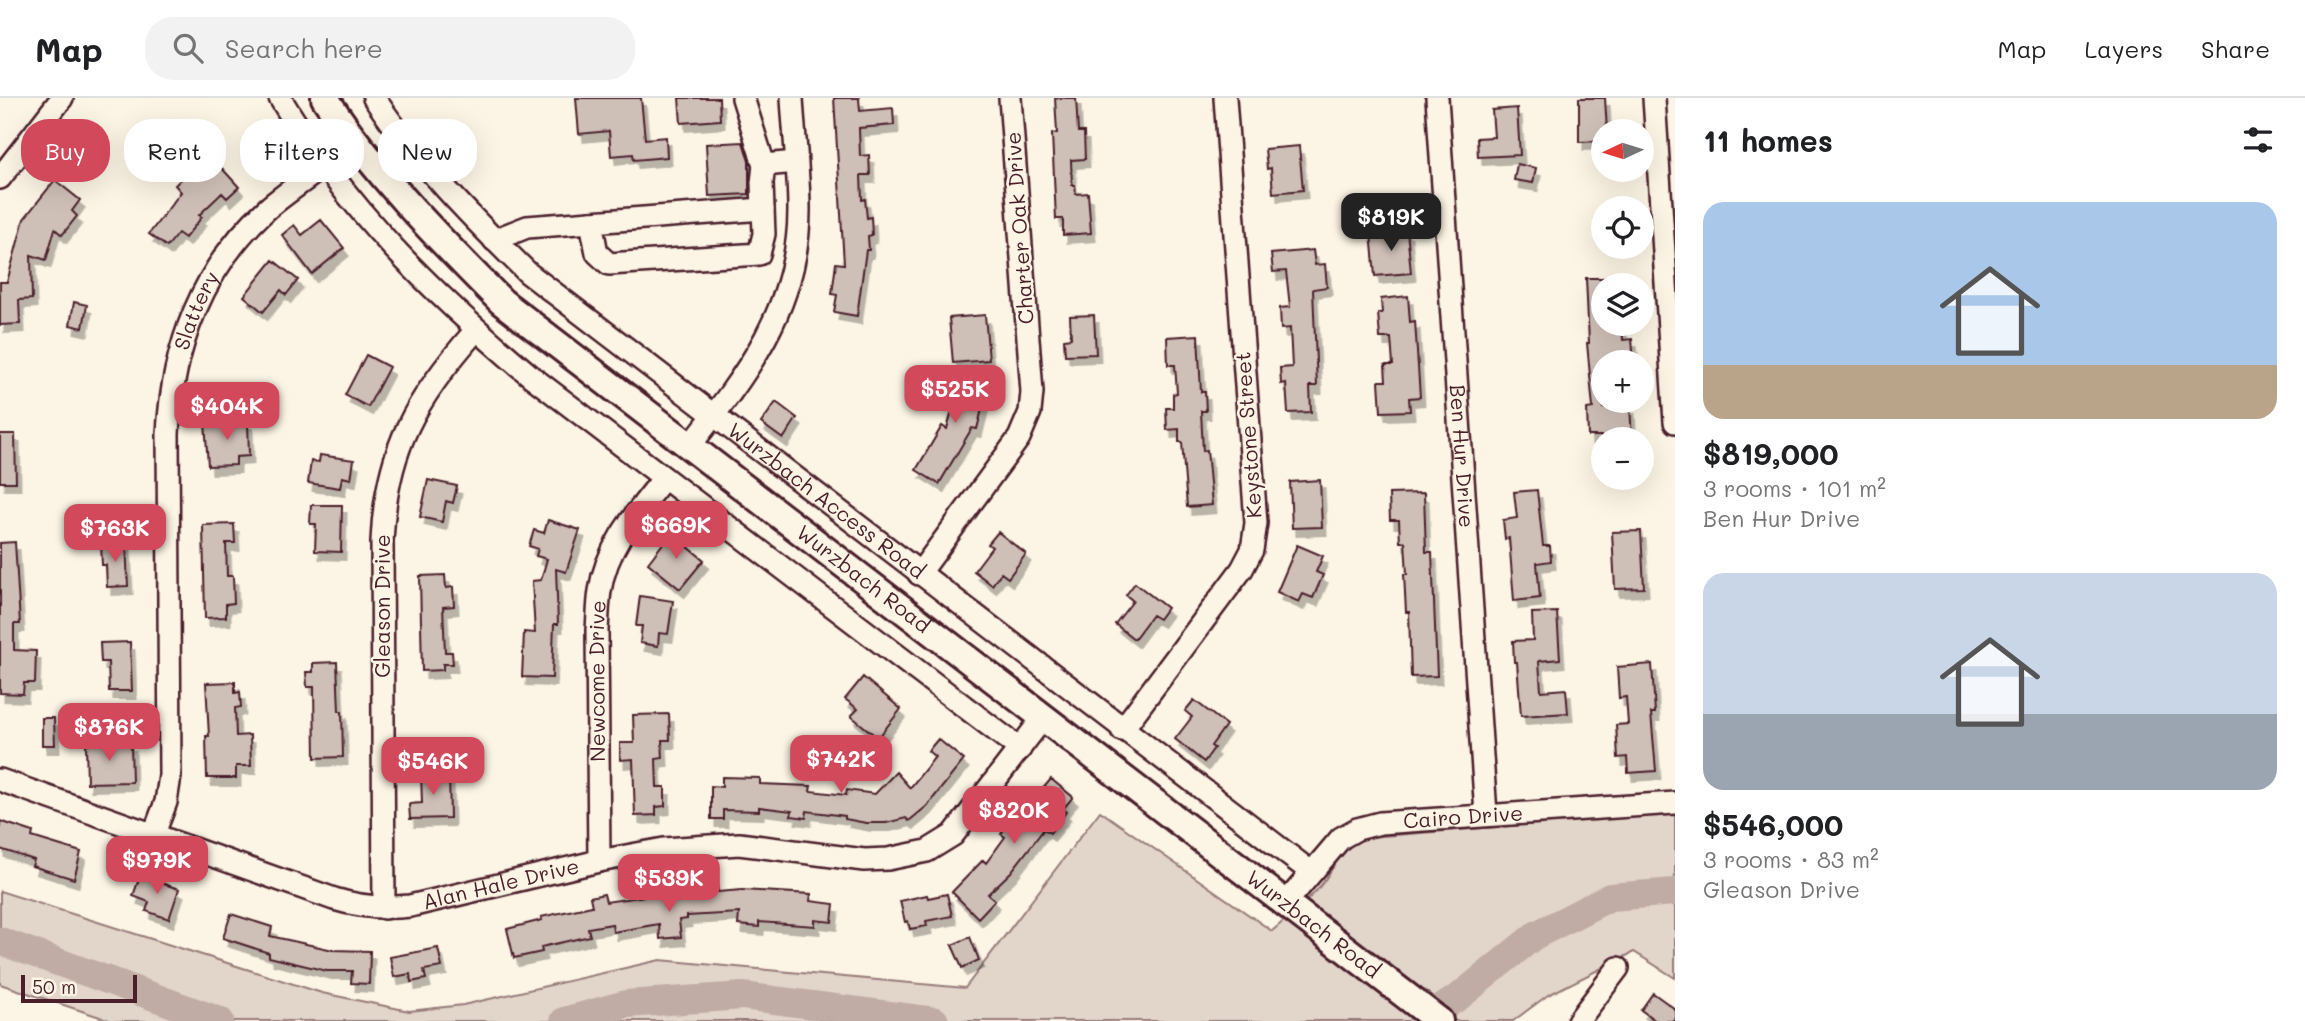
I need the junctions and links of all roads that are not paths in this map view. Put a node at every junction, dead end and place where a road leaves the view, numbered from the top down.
1 (62, 98) edge
2 (280, 98) edge
3 (325, 98) edge
4 (374, 98) edge
5 (743, 98) edge
6 (792, 98) edge
7 (1010, 98) edge
8 (1225, 98) edge
9 (1437, 98) edge
10 (1654, 98) edge
11 (294, 119) edge
12 (796, 162) junction
13 (764, 165) junction
14 (0, 178) edge
15 (303, 182) edge
16 (337, 182) edge
17 (763, 209) junction
18 (592, 222) junction
19 (494, 240) junction
20 (476, 330) junction
21 (713, 416) junction
22 (1675, 422) edge
23 (689, 447) junction
24 (664, 478) junction
25 (919, 573) junction
26 (1043, 718) junction
27 (1122, 730) junction
28 (1020, 749) junction
29 (0, 780) edge
30 (1675, 803) edge
31 (1486, 814) junction
32 (153, 836) junction
33 (599, 861) junction
34 (1311, 872) junction
35 (1285, 904) junction
36 (384, 908) junction
37 (1618, 968) dead end
38 (1439, 1021) edge
39 (1578, 1021) edge

1 - 14 street
2 - 11 street
3 - 23 main road, Wurzbach Road
4 - 19 street, Wurzbach Access Road
5 - 13 street
6 - 12 street
7 - 25 street, Charter Oak Drive
8 - 27 street, Keystone Street
9 - 31 street, Ben Hur Drive
10 - 22 street
12 - 13 street
12 - 21 street
13 - 17 street
15 - 32 street, Slattery
16 - 20 street
17 - 18 street
17 - 18 street
18 - 19 street
19 - 21 street, Wurzbach Access Road
20 - 24 street
20 - 36 street, Gleason Drive
21 - 23 street
21 - 25 street, Wurzbach Access Road
23 - 26 main road, Wurzbach Road
24 - 28 street
24 - 33 street, Newcome Drive
25 - 27 street, Wurzbach Access Road
26 - 28 street, Alan Hale Drive
26 - 35 main road, Wurzbach Road
27 - 34 street, Wurzbach Access Road
28 - 33 street, Alan Hale Drive
29 - 32 street, Alan Hale Drive
30 - 31 street, Cairo Drive
31 - 34 street, Cairo Drive
32 - 36 street, Alan Hale Drive
33 - 36 street, Alan Hale Drive
34 - 35 street, Cairo Drive
35 - 38 main road, Wurzbach Road
37 - 39 street

